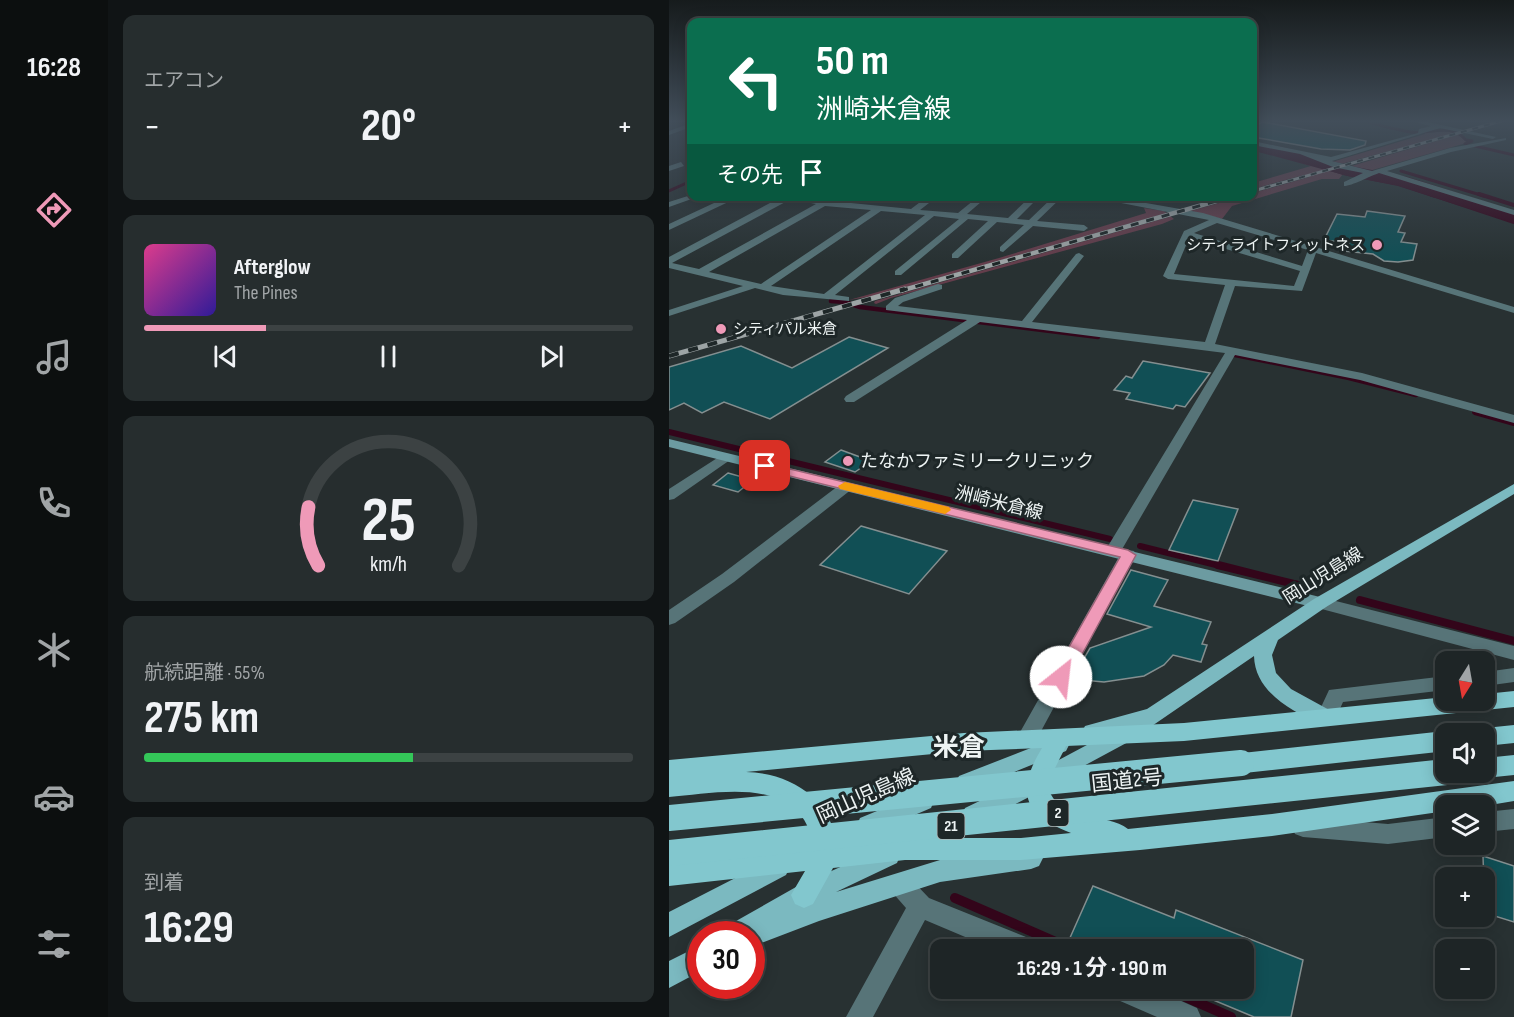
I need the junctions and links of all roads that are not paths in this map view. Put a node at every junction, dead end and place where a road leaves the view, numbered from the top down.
1 (1355, 168) edge
2 (1386, 168) edge
3 (1374, 172) junction
4 (1347, 184) dead end
5 (687, 199) edge
6 (726, 201) edge
7 (781, 201) edge
8 (811, 201) edge
9 (826, 201) edge
10 (927, 201) edge
11 (979, 201) edge
12 (1031, 201) edge
13 (1054, 201) edge
14 (1116, 201) edge
15 (823, 203) junction
16 (669, 205) edge
17 (880, 208) junction
18 (913, 212) junction
19 (933, 213) junction
20 (1514, 213) edge
21 (963, 216) junction
22 (995, 219) junction
23 (1217, 220) junction
24 (1010, 221) junction
25 (1031, 223) junction
26 (669, 227) edge
27 (1084, 228) dead end
28 (1187, 234) junction
29 (1313, 248) junction
30 (1003, 249) dead end
31 (955, 256) dead end
32 (1079, 256) dead end
33 (669, 263) edge
34 (1305, 270) junction
35 (700, 273) junction
36 (898, 273) dead end
37 (1231, 282) junction
38 (759, 286) junction
39 (938, 287) dead end
40 (826, 297) junction
41 (845, 299) dead end
42 (1514, 310) edge
43 (669, 313) edge
44 (974, 321) junction
45 (1024, 325) junction
46 (1209, 346) junction
47 (1231, 353) junction
48 (850, 399) dead end
49 (1514, 419) edge
50 (669, 443) edge
51 (725, 457) junction
52 (847, 486) junction
53 (1514, 488) edge
54 (669, 496) edge
55 (1121, 553) junction
56 (1320, 603) junction
57 (669, 619) edge
58 (1270, 638) junction
59 (1514, 653) edge
60 (1514, 675) edge
61 (1495, 678) edge
62 (1435, 684) edge
63 (1514, 699) edge
64 (1161, 710) junction
65 (1326, 718) junction
66 (1514, 734) edge
67 (1123, 735) junction
68 (1495, 736) edge
69 (1026, 740) junction
70 (1065, 742) junction
71 (1435, 742) edge
72 (1514, 765) edge
73 (1495, 767) edge
74 (669, 770) edge
75 (1435, 773) edge
76 (1038, 781) junction
77 (669, 787) edge
78 (1514, 790) edge
79 (669, 818) edge
80 (1514, 819) edge
81 (1495, 821) edge
82 (1272, 825) junction
83 (1435, 828) edge
84 (1140, 839) junction
85 (905, 849) junction
86 (825, 850) junction
87 (669, 853) edge
88 (790, 861) junction
89 (669, 874) edge
90 (900, 884) junction
91 (804, 895) junction
92 (920, 906) junction
93 (760, 921) edge
94 (669, 925) edge
95 (765, 930) edge
96 (1000, 939) edge
97 (687, 965) edge
98 (669, 975) edge
99 (1146, 999) edge
100 (859, 1017) edge
101 (1188, 1017) edge

1 - 3 street
2 - 3 street
3 - 4 street
3 - 20 street
5 - 16 street
6 - 26 street
7 - 33 street
8 - 15 street
9 - 15 street
10 - 18 street
11 - 21 street
12 - 24 street
13 - 25 street
14 - 23 street
15 - 17 street
15 - 35 street
17 - 18 street
17 - 38 street
18 - 19 street
19 - 21 street
19 - 40 street
21 - 22 street
21 - 36 street
22 - 24 street
22 - 31 street
23 - 28 street
23 - 29 street
24 - 25 street
25 - 27 street
25 - 30 street
28 - 34 street
28 - 37 street
29 - 34 street
29 - 42 street
32 - 45 street
33 - 35 street
34 - 37 street
35 - 38 street
37 - 46 street
38 - 40 street
38 - 43 street
39 - 44 street
40 - 41 street
44 - 45 street
44 - 48 street
45 - 46 street
46 - 47 street
47 - 49 street
47 - 55 street
50 - 51 main road, 洲崎米倉線
51 - 52 main road, 洲崎米倉線
51 - 54 street
52 - 55 main road, 洲崎米倉線
52 - 57 street
53 - 56 main road, 岡山児島線 / 21
55 - 56 main road, 洲崎米倉線
55 - 69 street
56 - 58 main road, 岡山児島線 / 21
56 - 59 street
58 - 64 main road, 岡山児島線 / 21
58 - 65 main road
60 - 61 street
62 - 65 street
63 - 65 highway
64 - 67 main road, 岡山児島線 / 21
64 - 70 main road, 岡山児島線 / 21
65 - 67 highway
66 - 68 highway
67 - 70 highway
67 - 76 main road, 岡山児島線 / 21
69 - 70 highway
69 - 74 highway
70 - 76 highway
70 - 86 main road, 岡山児島線 / 21
71 - 79 highway, 国道2号 / 2, bridge
72 - 73 highway
75 - 87 highway, 国道2号 / 2, bridge
76 - 84 highway
76 - 85 main road, 岡山児島線 / 21
77 - 86 highway
78 - 82 highway
80 - 81 street
82 - 83 street
82 - 84 highway
84 - 85 highway
84 - 90 main road
85 - 86 highway
85 - 91 main road, 岡山児島線 / 21
86 - 88 highway
86 - 91 highway
88 - 89 highway
88 - 94 main road
90 - 92 street
90 - 95 main road
91 - 93 main road, 岡山児島線 / 21
92 - 96 street
92 - 100 street
97 - 98 main road
99 - 101 street

